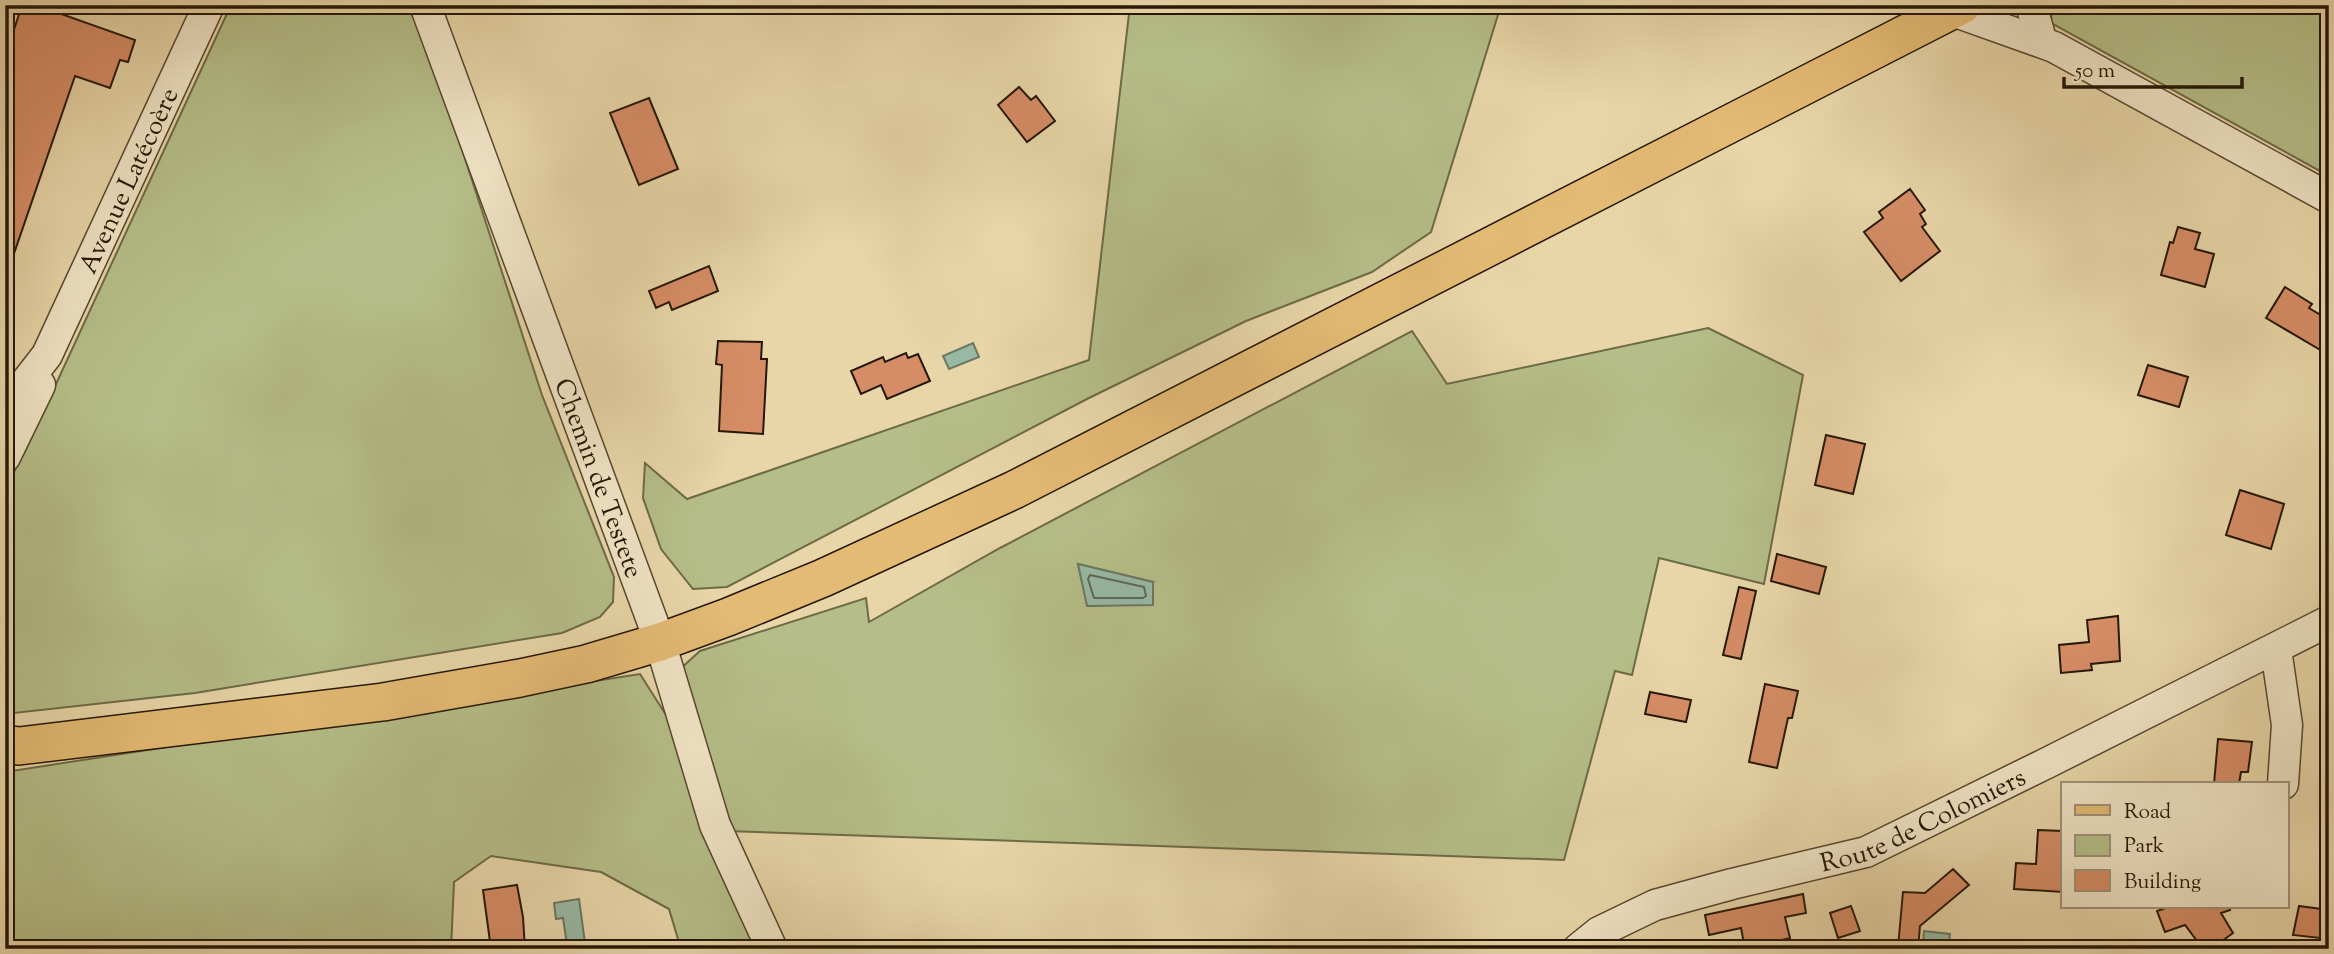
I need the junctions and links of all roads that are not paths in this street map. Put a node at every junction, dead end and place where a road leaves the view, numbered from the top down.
1 (209, 5) edge
2 (425, 5) edge
3 (2000, 5) edge
4 (1955, 7) edge
5 (2041, 28) edge
6 (2329, 198) edge
7 (47, 355) junction
8 (5, 409) edge
9 (6, 454) edge
10 (2329, 621) edge
11 (660, 642) junction
12 (2276, 649) junction
13 (10, 747) edge
14 (2283, 782) edge
15 (772, 949) edge
16 (1578, 949) edge

1 - 7 street, Avenue Latécoère
2 - 11 street, Chemin de Testete
3 - 5 street
4 - 5 street
4 - 11 main road
5 - 6 street
7 - 8 street, Avenue Latécoère
7 - 9 street, Avenue Latécoère
10 - 12 street, Route de Colomiers
11 - 13 main road
11 - 15 street, Chemin de Testete
12 - 14 street
12 - 16 street, Route de Colomiers

